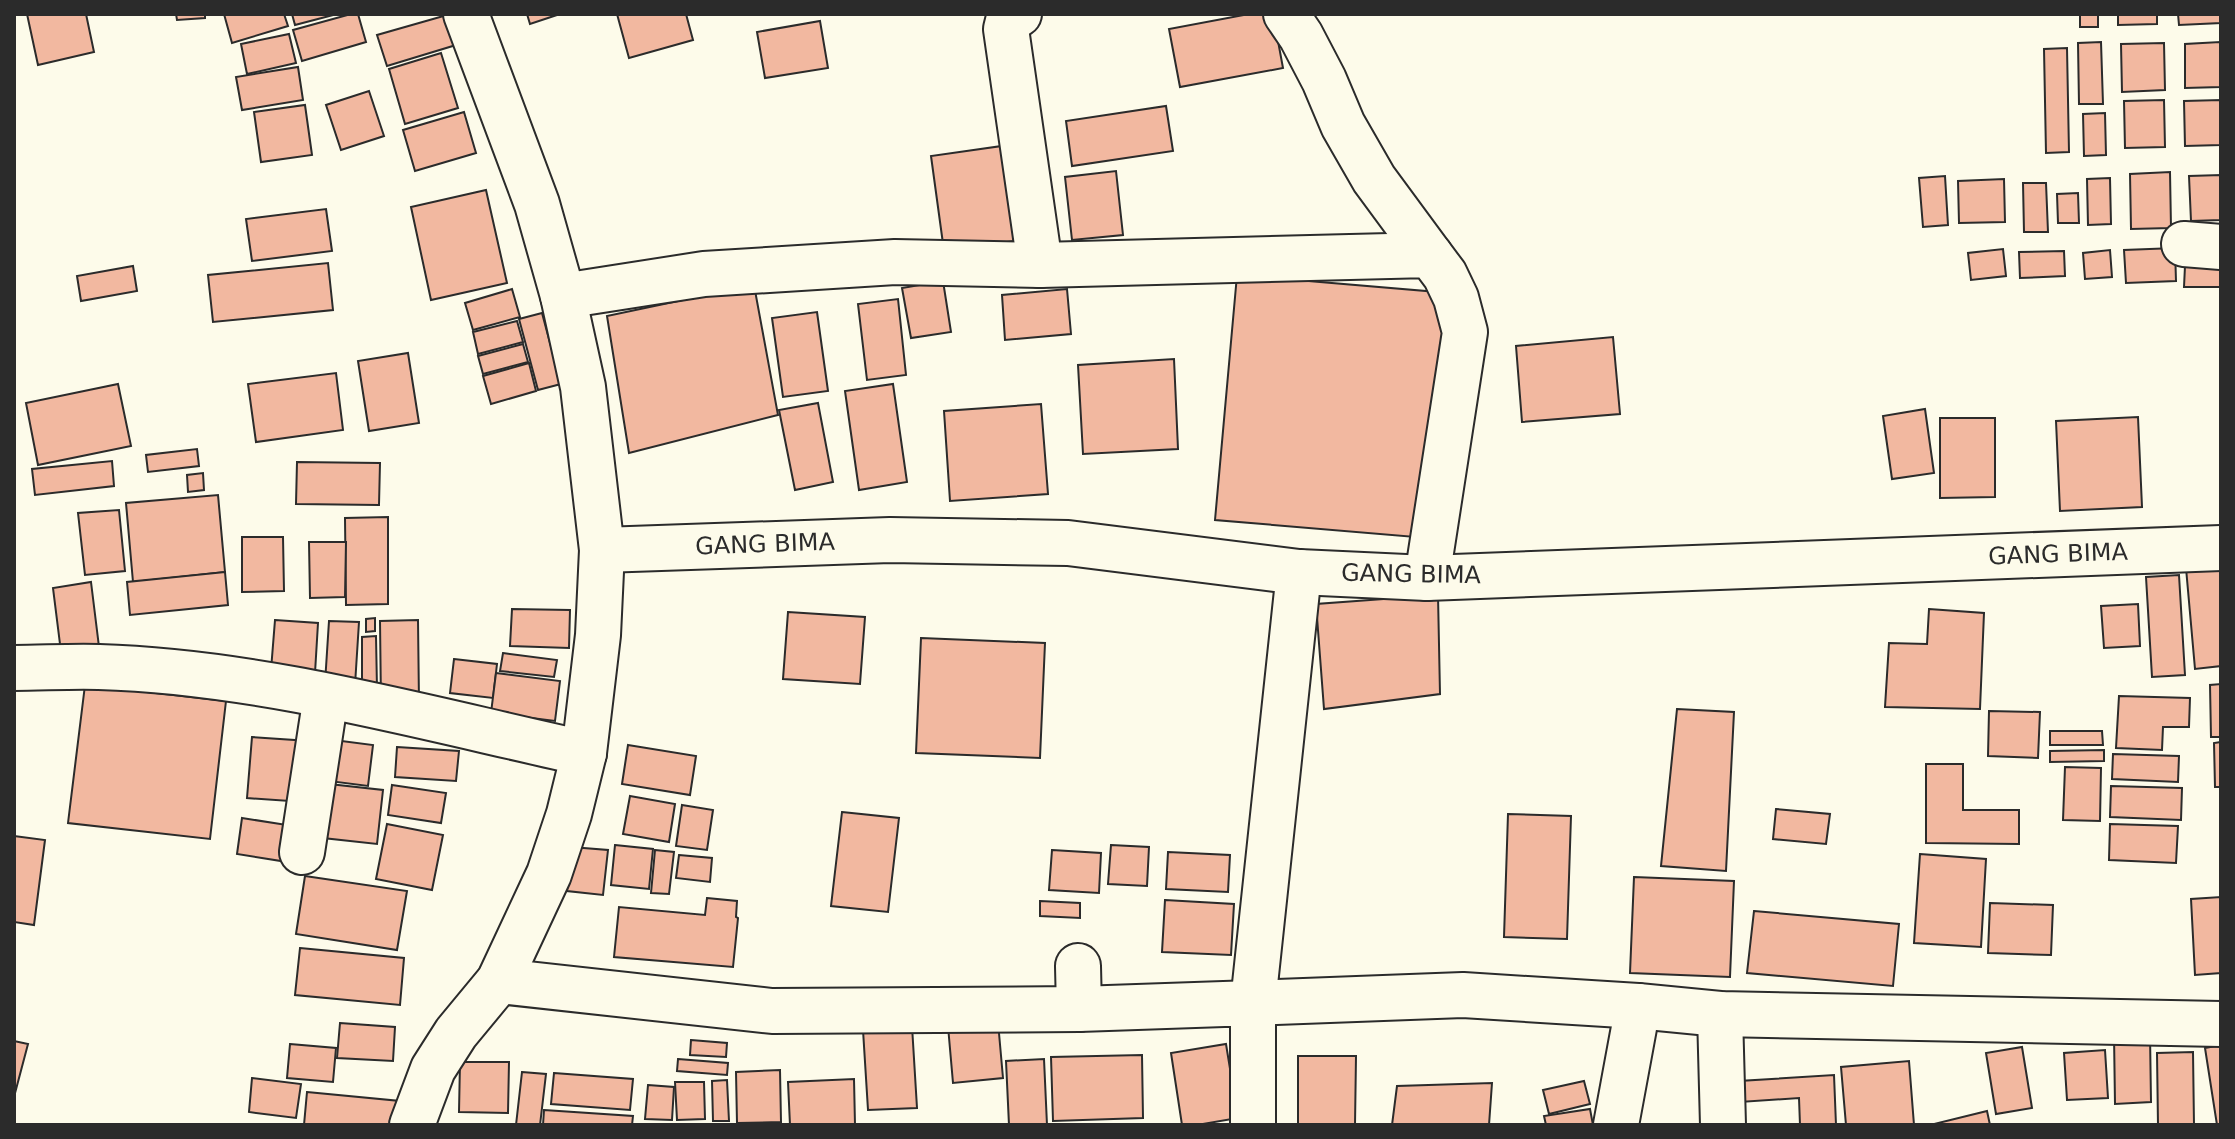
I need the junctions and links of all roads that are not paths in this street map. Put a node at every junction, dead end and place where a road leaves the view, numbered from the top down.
1 (466, 14) edge
2 (1019, 14) edge
3 (1286, 14) edge
4 (1430, 255) junction
5 (1040, 265) junction
6 (563, 296) junction
7 (2221, 548) edge
8 (602, 550) junction
9 (1299, 572) junction
10 (1427, 578) junction
11 (14, 668) edge
12 (326, 696) junction
13 (584, 753) junction
14 (302, 852) dead end
15 (1078, 966) dead end
16 (499, 981) junction
17 (1253, 1003) junction
18 (1638, 1006) junction
19 (1079, 1009) junction
20 (1720, 1014) junction
21 (2221, 1024) edge
22 (412, 1125) edge
23 (1253, 1125) edge
24 (1616, 1125) edge
25 (1723, 1125) edge

1 - 6 street
2 - 5 street
3 - 4 street
4 - 5 street
4 - 10 street
5 - 6 street
6 - 8 street
7 - 10 street, GANG BIMA
8 - 9 street, GANG BIMA
8 - 13 street
9 - 10 street, GANG BIMA
9 - 17 street
11 - 12 street
12 - 13 street
12 - 14 street
13 - 16 street
15 - 19 street
16 - 19 street
16 - 22 street
17 - 18 street
17 - 19 street
17 - 23 street
18 - 20 street
18 - 24 street
20 - 21 street
20 - 25 street

